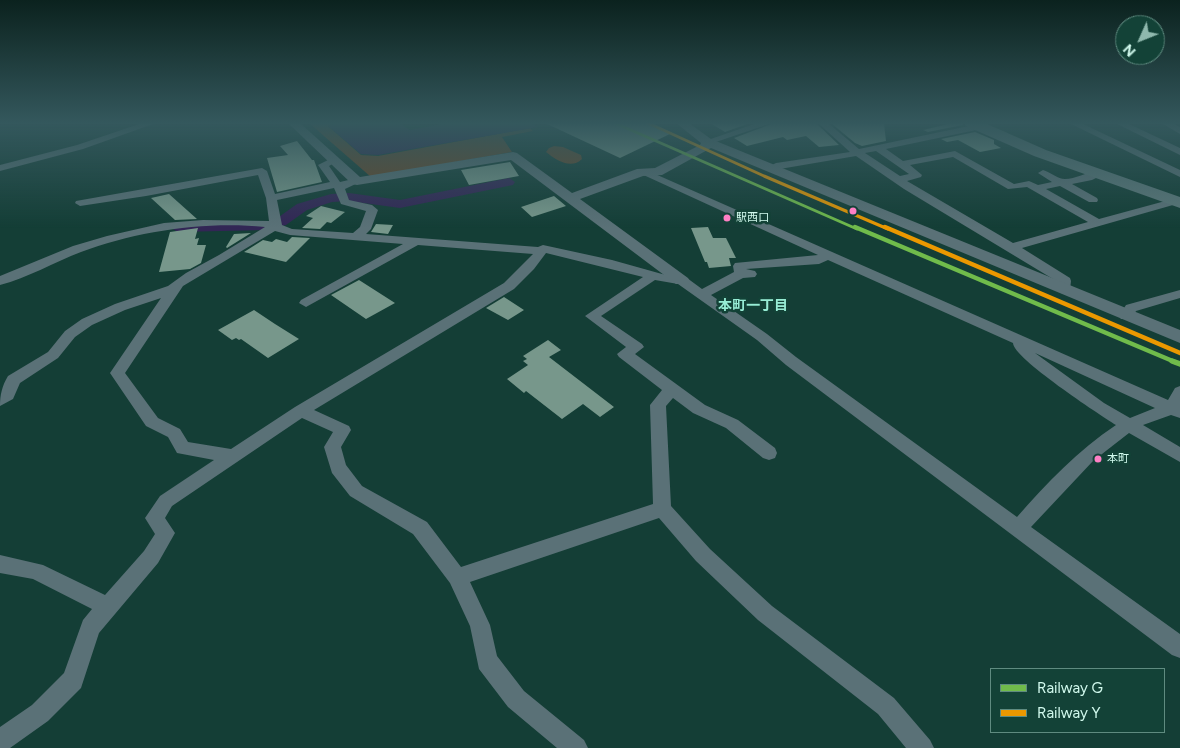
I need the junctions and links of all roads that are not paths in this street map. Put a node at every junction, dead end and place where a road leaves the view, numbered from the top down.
1 (38, 158) edge
2 (332, 158) edge
3 (501, 158) edge
4 (516, 158) edge
5 (685, 158) edge
6 (745, 158) edge
7 (833, 158) edge
8 (866, 158) edge
9 (892, 158) edge
10 (934, 158) edge
11 (962, 158) edge
12 (1056, 158) edge
13 (1149, 158) edge
14 (334, 160) junction
15 (901, 164) junction
16 (0, 168) edge
17 (772, 169) junction
18 (1177, 171) edge
19 (642, 172) junction
20 (1043, 173) dead end
21 (1096, 174) junction
22 (898, 180) junction
23 (357, 181) junction
24 (1060, 183) junction
25 (337, 186) junction
26 (1036, 188) junction
27 (271, 198) junction
28 (570, 198) junction
29 (1093, 200) dead end
30 (1179, 201) edge
31 (80, 203) dead end
32 (1098, 224) junction
33 (276, 226) junction
34 (354, 238) junction
35 (416, 242) junction
36 (1013, 247) junction
37 (541, 252) junction
38 (828, 255) junction
39 (653, 276) junction
40 (0, 281) edge
41 (682, 282) junction
42 (173, 289) junction
43 (1063, 290) junction
44 (701, 294) junction
45 (1180, 294) edge
46 (306, 303) dead end
47 (1126, 316) junction
48 (1180, 337) edge
49 (1015, 340) junction
50 (670, 390) junction
51 (1180, 392) edge
52 (0, 400) edge
53 (301, 411) junction
54 (1176, 411) edge
55 (1129, 426) junction
56 (769, 453) dead end
57 (1180, 455) edge
58 (231, 456) junction
59 (662, 509) junction
60 (1019, 528) junction
61 (0, 564) edge
62 (457, 577) junction
63 (108, 606) junction
64 (1180, 647) edge
65 (0, 741) edge
66 (576, 748) edge
67 (922, 748) edge

1 - 16 street
2 - 14 street
3 - 23 street
4 - 28 street
5 - 19 street
6 - 17 street
7 - 17 street
8 - 22 street
9 - 15 street
10 - 15 street
11 - 26 street
12 - 21 highway
13 - 18 street
14 - 23 street
14 - 25 street
15 - 22 street
17 - 43 street
19 - 28 street
19 - 38 street
20 - 24 street
21 - 24 street
21 - 30 highway
22 - 36 street
23 - 25 street
24 - 26 street
24 - 29 street
25 - 27 street
25 - 34 street
26 - 32 street
27 - 31 street
27 - 33 street
28 - 41 street
30 - 32 street
32 - 36 street
33 - 34 street
33 - 40 street
33 - 42 street
34 - 35 street
35 - 37 street
35 - 46 street
36 - 43 street
37 - 39 street
37 - 53 street
38 - 44 street
38 - 49 street
39 - 41 street
39 - 50 street
41 - 44 street
42 - 52 street
42 - 58 street
43 - 47 street
44 - 60 street
45 - 47 street
47 - 48 street
49 - 54 street
49 - 55 street
50 - 56 street
50 - 59 street
51 - 54 street
53 - 58 street
53 - 62 street
54 - 55 street
55 - 57 street
55 - 60 street
58 - 63 street
59 - 62 street
59 - 67 street
60 - 64 street
61 - 63 street
62 - 66 street
63 - 65 street

